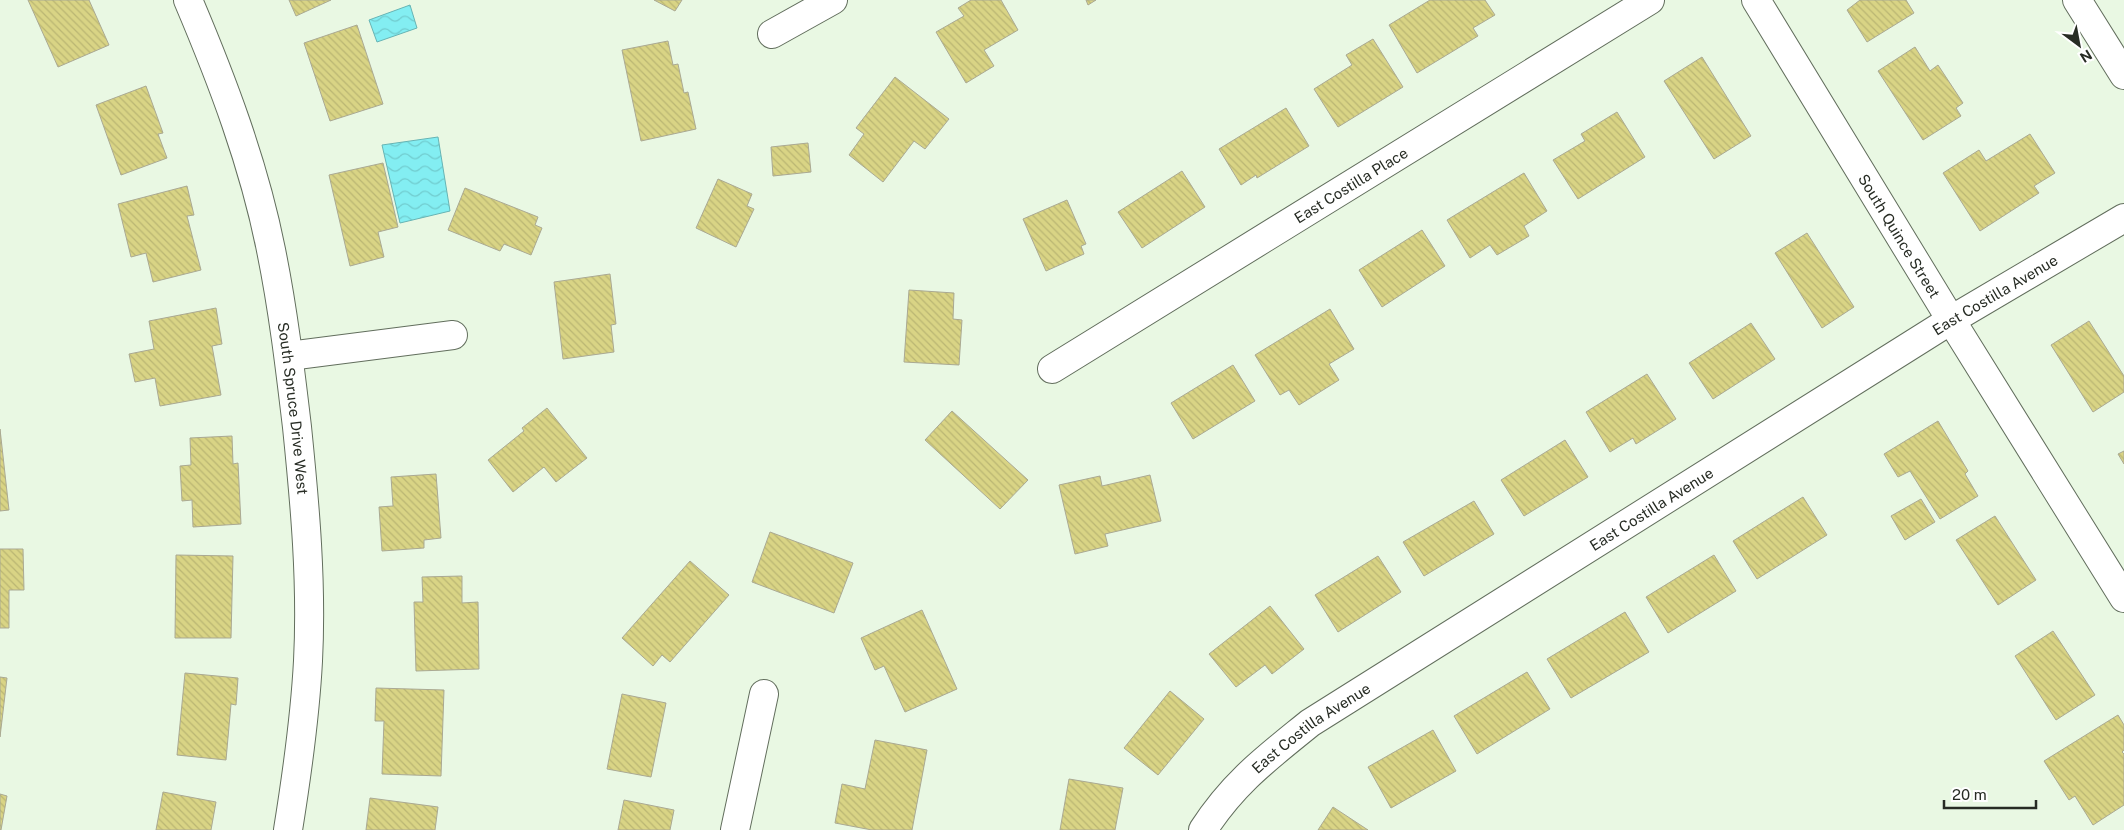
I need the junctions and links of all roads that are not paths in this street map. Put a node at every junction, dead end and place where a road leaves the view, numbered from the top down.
1 (188, 0) edge
2 (833, 0) edge
3 (1650, 0) edge
4 (1756, 0) edge
5 (2077, 0) edge
6 (772, 34) dead end
7 (2124, 75) edge
8 (2124, 218) edge
9 (1951, 320) junction
10 (453, 335) dead end
11 (289, 356) junction
12 (1052, 369) dead end
13 (2124, 598) edge
14 (764, 694) dead end
15 (288, 830) edge
16 (735, 830) edge
17 (1203, 830) edge

1 - 11 street, South Spruce Drive West
2 - 6 street
3 - 12 street, East Costilla Place
4 - 9 street, South Quince Street
5 - 7 street
8 - 9 street, East Costilla Avenue
9 - 13 street, South Quince Street
9 - 17 street, East Costilla Avenue
10 - 11 street
11 - 15 street, South Spruce Drive West
14 - 16 street

